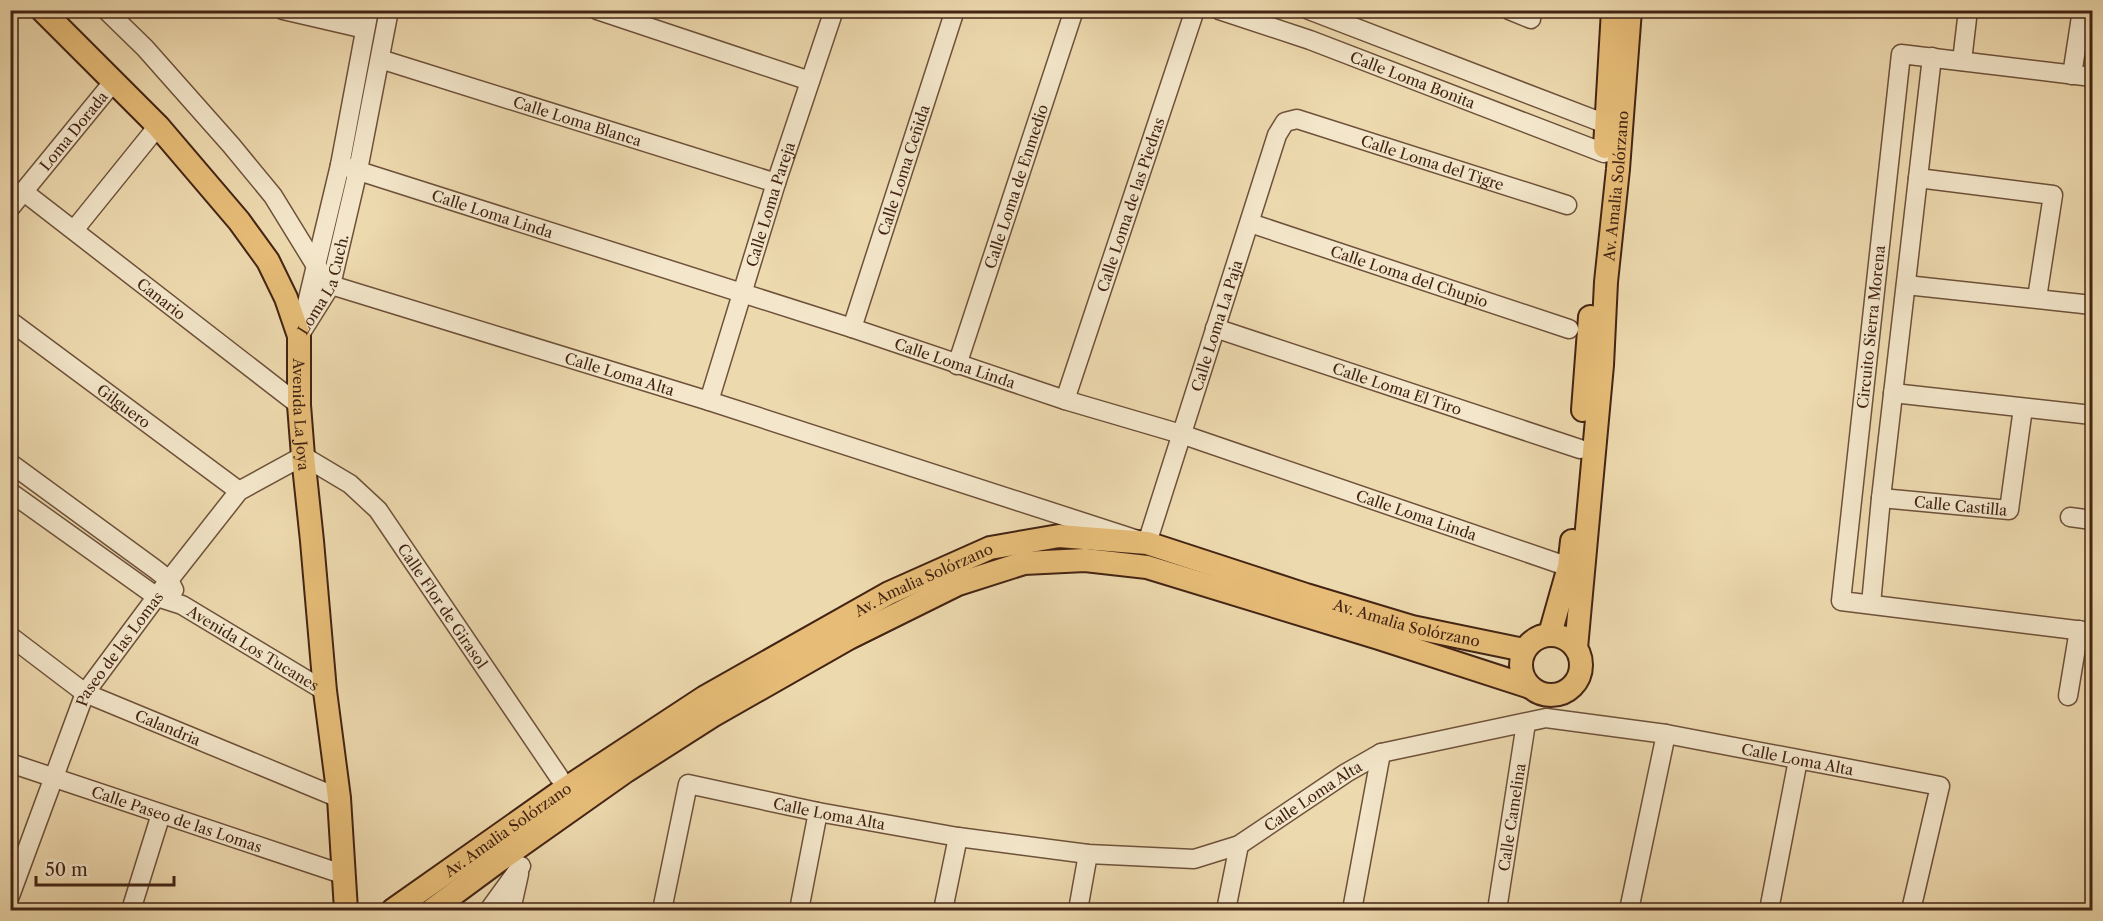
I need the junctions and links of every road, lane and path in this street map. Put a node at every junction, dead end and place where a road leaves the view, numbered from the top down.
1 (42, 10) edge
2 (106, 10) edge
3 (283, 10) edge
4 (369, 10) edge
5 (389, 10) edge
6 (597, 10) edge
7 (834, 10) edge
8 (955, 10) edge
9 (1074, 10) edge
10 (1195, 10) edge
11 (1219, 10) edge
12 (1509, 10) edge
13 (1532, 10) edge
14 (1613, 10) edge
15 (1630, 10) edge
16 (1968, 10) edge
17 (2082, 10) edge
18 (1316, 12) edge
19 (365, 29) junction
20 (1310, 40) junction
21 (1932, 57) junction
22 (380, 59) junction
23 (1962, 61) junction
24 (2072, 75) junction
25 (2092, 77) edge
26 (114, 81) junction
27 (810, 81) junction
28 (1297, 119) joint
29 (1606, 124) junction
30 (158, 126) junction
31 (1604, 153) junction
32 (340, 165) junction
33 (358, 170) junction
34 (1918, 178) junction
35 (776, 183) junction
36 (24, 192) junction
37 (1567, 205) dead end
38 (10, 208) edge
39 (1250, 223) junction
40 (74, 230) junction
41 (316, 266) junction
42 (331, 285) junction
43 (1906, 285) junction
44 (741, 294) junction
45 (2037, 298) junction
46 (2092, 305) edge
47 (10, 321) edge
48 (852, 328) junction
49 (1215, 328) junction
50 (1569, 329) dead end
51 (299, 336) junction
52 (957, 365) junction
53 (1893, 393) junction
54 (1065, 400) junction
55 (709, 401) junction
56 (299, 405) junction
57 (2023, 408) junction
58 (2092, 415) edge
59 (1180, 434) junction
60 (1580, 449) junction
61 (303, 456) junction
62 (10, 463) edge
63 (239, 491) junction
64 (10, 492) edge
65 (1881, 498) junction
66 (2070, 517) dead end
67 (2092, 520) edge
68 (1147, 543) junction
69 (1569, 567) junction
70 (169, 580) junction
71 (157, 597) junction
72 (182, 604) junction
73 (1871, 604) junction
74 (2086, 631) edge
75 (1550, 634) junction
76 (10, 636) edge
77 (1576, 648) junction
78 (1524, 650) junction
79 (1530, 687) junction
80 (325, 691) junction
81 (85, 693) junction
82 (2068, 696) dead end
83 (1526, 723) junction
84 (1666, 734) junction
85 (1381, 753) junction
86 (1798, 760) junction
87 (10, 763) edge
88 (559, 777) dead end
89 (53, 778) junction
90 (339, 798) junction
91 (818, 812) junction
92 (161, 814) junction
93 (958, 837) junction
94 (1239, 845) junction
95 (1088, 854) junction
96 (342, 874) junction
97 (10, 896) edge
98 (131, 910) edge
99 (346, 910) edge
100 (393, 910) edge
101 (432, 910) edge
102 (489, 910) edge
103 (511, 910) edge
104 (662, 910) edge
105 (799, 910) edge
106 (943, 910) edge
107 (1078, 910) edge
108 (1226, 910) edge
109 (1353, 910) edge
110 (1497, 910) edge
111 (1629, 910) edge
112 (1770, 910) edge
113 (1911, 910) edge

1 - 26 main road, Avenida La Joya
2 - 41 street
3 - 19 street
4 - 19 street, Loma La Cuch.
5 - 22 street, Loma La Cuch.
6 - 27 street
7 - 27 street, Calle Loma Pareja
8 - 48 street, Calle Loma Ceñida
9 - 52 street, Calle Loma de Enmedio
10 - 54 street, Calle Loma de las Piedras
11 - 20 street, Calle Loma Bonita
12 - 13 street
14 - 29 main road, Av. Amalia Solórzano
15 - 77 main road, Av. Amalia Solórzano
16 - 23 street
17 - 24 street
18 - 20 street
18 - 29 street, Calle Loma Bonita
19 - 32 street, Loma La Cuch.
20 - 31 street, Calle Loma Bonita
21 - 23 street, Circuito Sierra Morena
21 - 34 street, Circuito Sierra Morena
21 - 73 street, Circuito Sierra Morena
22 - 33 street, Loma La Cuch.
22 - 35 street, Calle Loma Blanca
23 - 24 street, Circuito Sierra Morena
24 - 25 street, Circuito Sierra Morena
26 - 30 main road, Avenida La Joya
26 - 36 street, Loma Dorada
27 - 35 street, Calle Loma Pareja
28 - 37 street, Calle Loma del Tigre
28 - 39 street, Calle Loma La Paja
29 - 31 main road, Av. Amalia Solórzano
30 - 40 street
30 - 51 main road, Avenida La Joya
31 - 60 main road, Av. Amalia Solórzano
32 - 33 street, Calle Loma Linda
32 - 41 street, Loma La Cuch.
33 - 42 street, Loma La Cuch.
33 - 44 street, Calle Loma Linda
34 - 43 street, Circuito Sierra Morena
34 - 45 street
35 - 44 street, Calle Loma Pareja
36 - 38 street, Loma Dorada
36 - 40 street, Canario
39 - 49 street, Calle Loma La Paja
39 - 50 street, Calle Loma del Chupio
40 - 56 street, Canario
41 - 42 street
41 - 51 street, Loma La Cuch.
42 - 51 street, Loma La Cuch.
42 - 55 street, Calle Loma Alta
43 - 45 street
43 - 53 street, Circuito Sierra Morena
44 - 48 street, Calle Loma Linda
44 - 55 street, Calle Loma Pareja
45 - 46 street
47 - 63 street, Gilguero
48 - 52 street, Calle Loma Linda
49 - 59 street, Calle Loma La Paja
49 - 60 street, Calle Loma El Tiro
51 - 56 main road, Avenida La Joya
52 - 54 street, Calle Loma Linda
53 - 57 street
53 - 65 street, Circuito Sierra Morena
54 - 59 street, Calle Loma Linda
55 - 68 street, Calle Loma Alta
56 - 61 main road, Avenida La Joya
57 - 58 street
57 - 65 street, Calle Castilla
59 - 68 street, Calle Loma La Paja
59 - 69 street, Calle Loma Linda
60 - 69 main road, Av. Amalia Solórzano
61 - 63 street, Paseo de las Lomas
61 - 80 main road, Avenida La Joya
61 - 88 street, Calle Flor de Girasol
62 - 70 street, Avenida Los Tucanes
63 - 70 street, Paseo de las Lomas
64 - 71 street, Avenida Los Tucanes
65 - 73 street, Circuito Sierra Morena
66 - 67 street
68 - 78 main road, Av. Amalia Solórzano
68 - 100 main road, Av. Amalia Solórzano
69 - 75 main road, Av. Amalia Solórzano
70 - 71 street, Paseo de las Lomas
70 - 72 street, Avenida Los Tucanes
71 - 72 street, Avenida Los Tucanes
71 - 81 street, Paseo de las Lomas
72 - 80 street, Avenida Los Tucanes
73 - 74 street, Circuito Sierra Morena
74 - 82 street
75 - 77 main road
75 - 78 main road
76 - 81 street, Calandria
77 - 79 main road
78 - 79 main road
79 - 101 main road, Av. Amalia Solórzano
80 - 90 main road, Avenida La Joya
81 - 89 street, Paseo de las Lomas
81 - 90 street, Calandria
83 - 84 street, Calle Loma Alta
83 - 85 street, Calle Loma Alta
83 - 110 street, Calle Camelina
84 - 86 street, Calle Loma Alta
84 - 111 street
85 - 94 street, Calle Loma Alta
85 - 109 street
86 - 112 street
86 - 113 street, Calle Loma Alta
87 - 89 street, Calle Paseo de las Lomas
89 - 92 street, Calle Paseo de las Lomas
89 - 97 street, Paseo de las Lomas
90 - 96 main road, Avenida La Joya
91 - 93 street, Calle Loma Alta
91 - 104 street, Calle Loma Alta
91 - 105 street
92 - 96 street, Calle Paseo de las Lomas
92 - 98 street
93 - 95 street, Calle Loma Alta
93 - 106 street
94 - 95 street, Calle Loma Alta
94 - 108 street
95 - 107 street
96 - 99 main road, Avenida La Joya
102 - 103 street

